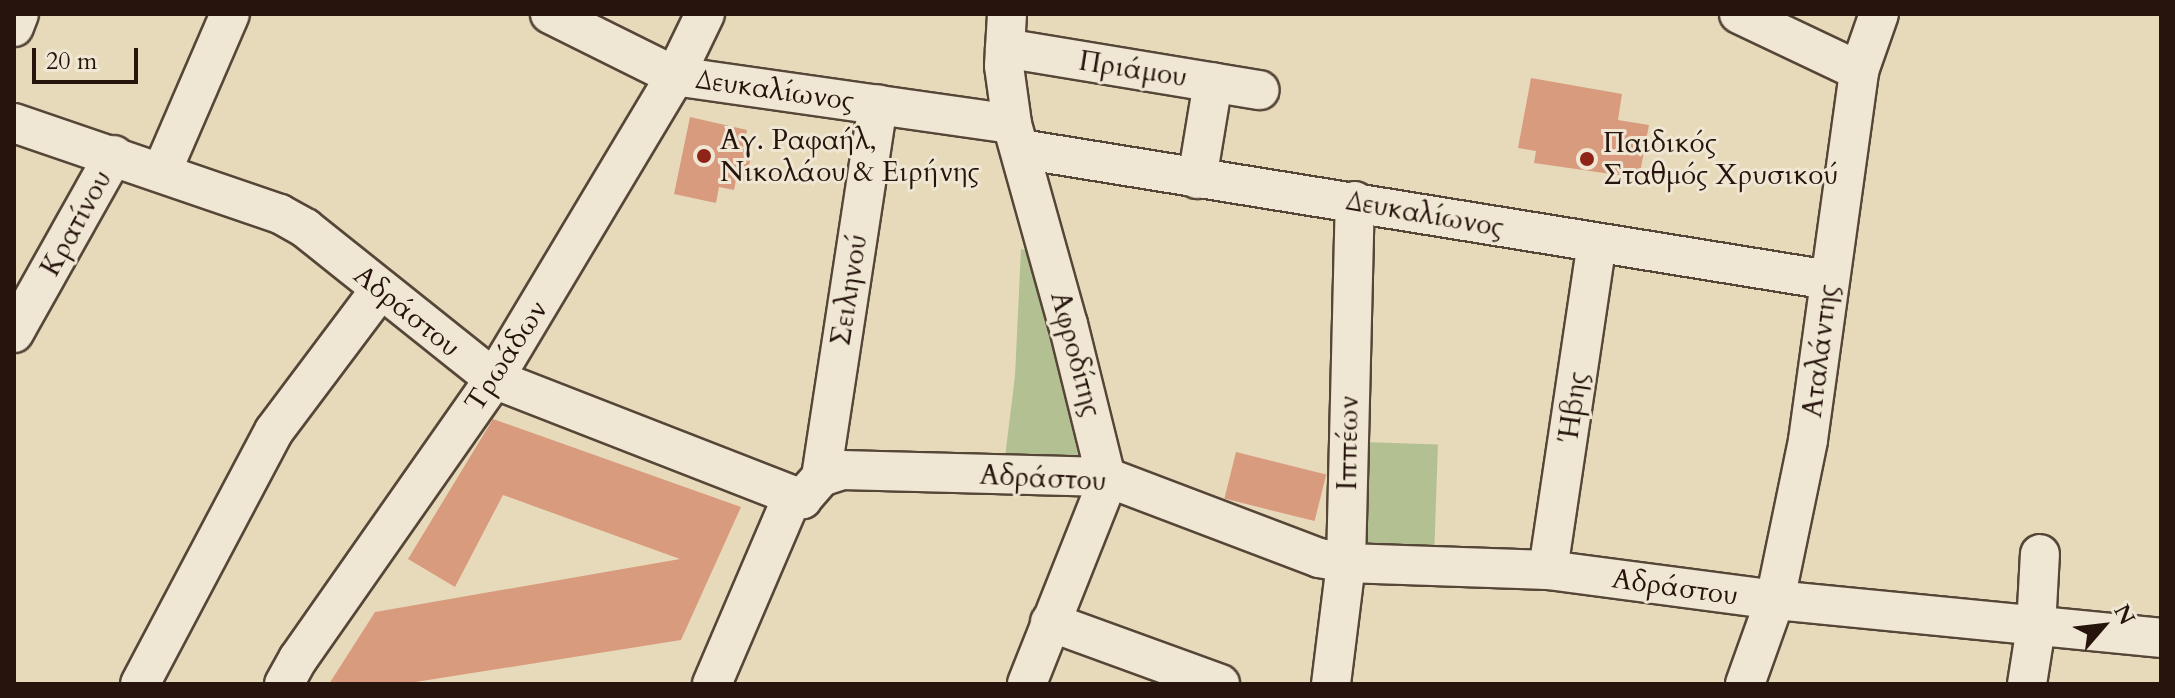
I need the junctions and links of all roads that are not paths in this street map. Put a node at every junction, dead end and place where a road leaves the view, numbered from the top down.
1 (19, 14) edge
2 (230, 14) edge
3 (550, 14) edge
4 (705, 14) edge
5 (1739, 14) edge
6 (1879, 14) edge
7 (14, 27) edge
8 (1006, 31) edge
9 (1859, 71) junction
10 (675, 76) junction
11 (1213, 82) junction
12 (1260, 90) dead end
13 (878, 104) junction
14 (14, 123) edge
15 (1016, 137) junction
16 (114, 155) junction
17 (162, 171) junction
18 (1197, 179) junction
19 (1355, 201) junction
20 (1597, 244) junction
21 (1829, 280) junction
22 (380, 290) junction
23 (14, 333) edge
24 (494, 379) junction
25 (1106, 477) junction
26 (806, 487) junction
27 (2040, 554) dead end
28 (1346, 563) junction
29 (1548, 570) junction
30 (1775, 600) junction
31 (1050, 622) junction
32 (2036, 627) junction
33 (2161, 638) edge
34 (140, 684) edge
35 (284, 684) edge
36 (712, 684) edge
37 (1027, 684) edge
38 (1220, 684) edge
39 (1331, 684) edge
40 (1745, 684) edge
41 (2027, 684) edge

1 - 7 street
2 - 17 street
3 - 10 street, Δευκαλίωνος
4 - 10 street, Τρωάδων
5 - 9 street
6 - 9 street, Αταλάντης
8 - 11 street, Πριάμου
8 - 15 street, Αφροδίτης
9 - 21 street, Αταλάντης
10 - 13 street, Δευκαλίωνος
10 - 24 street, Τρωάδων
11 - 12 street, Πριάμου
11 - 18 street
13 - 15 street, Δευκαλίωνος
13 - 26 street, Σειληνού
14 - 16 street, Αδράστου
15 - 18 street, Δευκαλίωνος
15 - 25 street, Αφροδίτης
16 - 17 street, Αδράστου
16 - 23 street, Κρατίνου
17 - 22 street, Αδράστου
18 - 19 street, Δευκαλίωνος
19 - 20 street, Δευκαλίωνος
19 - 28 street, Ιππέων
20 - 21 street, Δευκαλίωνος
20 - 29 street, Ήβης
21 - 30 street, Αταλάντης
22 - 24 street, Αδράστου
22 - 34 street
24 - 26 street, Αδράστου
24 - 35 street, Τρωάδων
25 - 26 street, Αδράστου
25 - 28 street, Αδράστου
25 - 31 street
26 - 36 street, Σειληνού
27 - 32 street
28 - 29 street, Αδράστου
28 - 39 street, Ιππέων
29 - 30 street, Αδράστου
30 - 32 street, Αδράστου
30 - 40 street, Αταλάντης
31 - 37 street
31 - 38 street
32 - 33 street, Αδράστου
32 - 41 street

